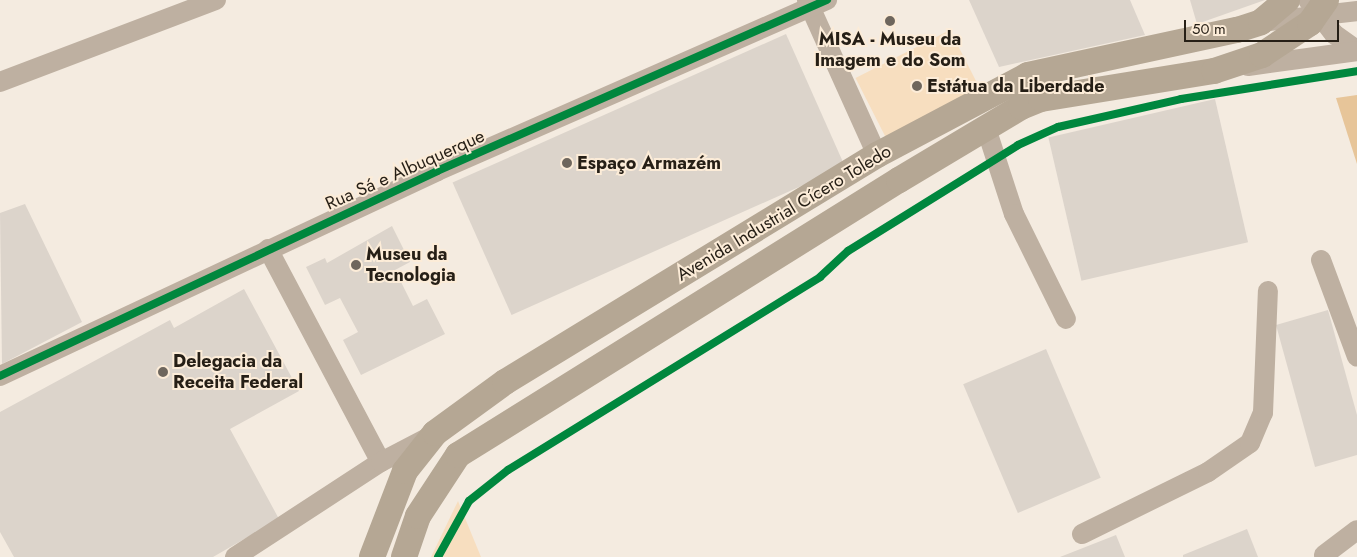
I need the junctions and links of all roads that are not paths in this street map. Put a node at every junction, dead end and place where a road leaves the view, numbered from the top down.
1 (216, 0) edge
2 (1287, 0) edge
3 (815, 2) edge
4 (1317, 5) edge
5 (1357, 11) edge
6 (1261, 22) junction
7 (1357, 51) edge
8 (1214, 71) junction
9 (0, 82) edge
10 (986, 128) junction
11 (877, 155) junction
12 (268, 249) junction
13 (1321, 260) dead end
14 (1268, 291) dead end
15 (1066, 319) dead end
16 (1357, 357) edge
17 (0, 376) edge
18 (435, 433) junction
19 (381, 462) junction
20 (1357, 530) edge
21 (1082, 534) dead end
22 (1324, 555) dead end
23 (236, 557) edge
24 (372, 557) edge
25 (404, 557) edge

1 - 9 street
2 - 6 main road, Avenida Industrial Cícero Toledo
3 - 11 street
3 - 12 street, Rua Sá e Albuquerque
4 - 5 street
4 - 6 street
4 - 7 street
4 - 8 main road
6 - 11 main road, Avenida Industrial Cícero Toledo
7 - 8 street
8 - 10 main road, Avenida Industrial Cícero Toledo
10 - 15 street
10 - 25 main road, Avenida Industrial Cícero Toledo
11 - 18 main road, Avenida Industrial Cícero Toledo
12 - 17 street, Rua Sá e Albuquerque
12 - 19 street
13 - 16 street
14 - 21 street
18 - 19 street
18 - 24 main road, Avenida Industrial Cícero Toledo
19 - 23 street
20 - 22 street

